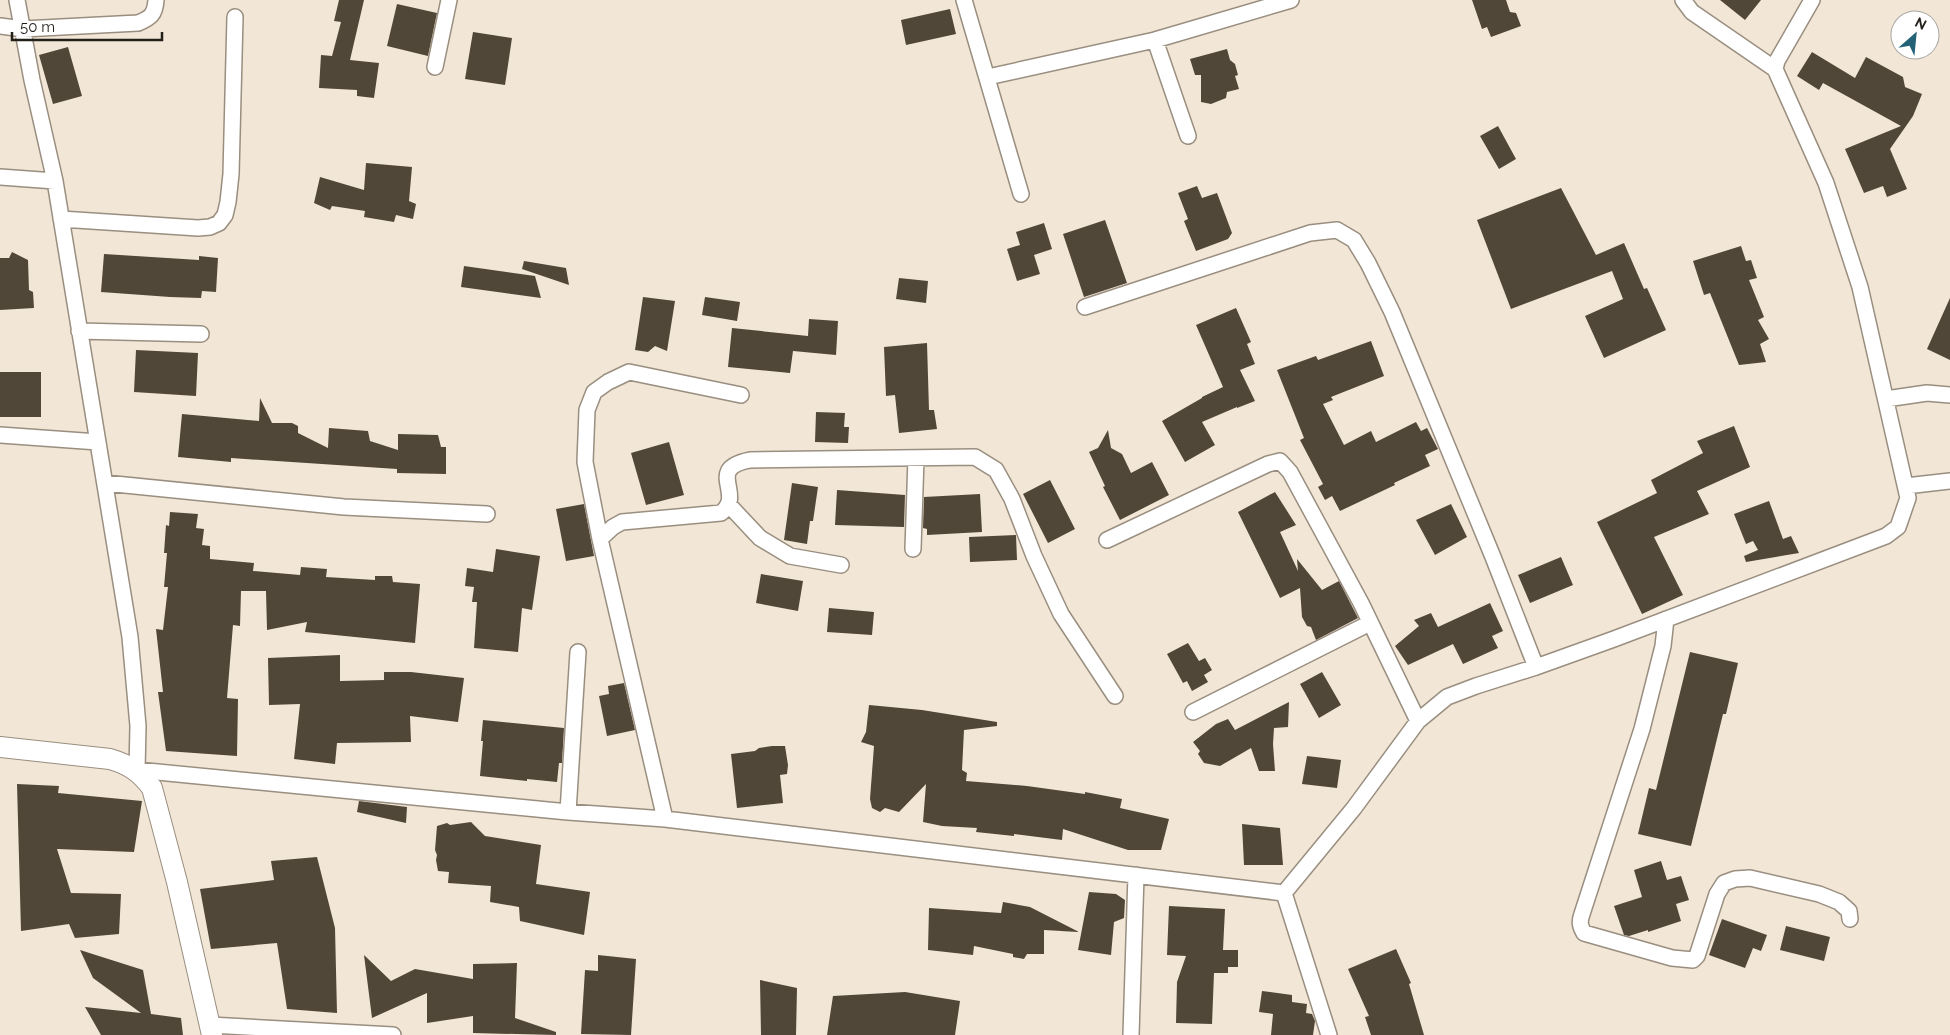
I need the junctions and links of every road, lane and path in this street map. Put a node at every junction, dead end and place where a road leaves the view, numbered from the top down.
1 (17, 0) edge
2 (156, 0) edge
3 (449, 0) edge
4 (964, 0) edge
5 (1291, 0) edge
6 (1684, 0) edge
7 (1812, 0) edge
8 (235, 17) dead end
9 (0, 26) edge
10 (23, 29) junction
11 (1155, 40) junction
12 (435, 67) dead end
13 (1775, 69) junction
14 (988, 77) junction
15 (1188, 136) dead end
16 (0, 176) edge
17 (54, 181) junction
18 (1021, 194) dead end
19 (61, 219) junction
20 (1085, 307) dead end
21 (79, 331) junction
22 (202, 334) dead end
23 (742, 395) dead end
24 (1950, 395) edge
25 (1886, 399) junction
26 (0, 435) edge
27 (98, 442) junction
28 (916, 458) junction
29 (1950, 481) edge
30 (106, 483) junction
31 (1906, 486) junction
32 (728, 505) junction
33 (488, 514) dead end
34 (600, 539) junction
35 (1107, 540) dead end
36 (913, 549) dead end
37 (841, 566) dead end
38 (1666, 619) junction
39 (1370, 623) junction
40 (578, 652) dead end
41 (1536, 667) junction
42 (1115, 696) dead end
43 (1193, 712) dead end
44 (1418, 721) junction
45 (0, 747) edge
46 (137, 770) junction
47 (568, 812) junction
48 (665, 819) junction
49 (1136, 875) junction
50 (1284, 894) junction
51 (1850, 920) dead end
52 (211, 1030) edge
53 (393, 1035) edge
54 (1131, 1035) edge
55 (1329, 1035) edge

1 - 10 street
2 - 10 street
3 - 12 street
4 - 14 street
5 - 11 street
6 - 13 street
7 - 13 street
8 - 19 street
9 - 10 street
10 - 17 street
11 - 14 street
11 - 15 street
13 - 25 street
14 - 18 street
16 - 17 street
17 - 19 street
19 - 21 street
20 - 41 street
21 - 22 street
21 - 27 street
23 - 34 street
24 - 25 street
25 - 31 street
26 - 27 street
27 - 30 street
28 - 32 street
28 - 36 street
28 - 42 street
29 - 31 street
30 - 33 street
30 - 46 street
31 - 38 street
32 - 34 street
32 - 37 street
34 - 48 street
35 - 39 street
38 - 41 street
38 - 51 street
39 - 43 street
39 - 44 street
40 - 47 street
41 - 44 street
44 - 50 street
45 - 46 street
46 - 47 street
46 - 52 street
47 - 48 street
48 - 49 street
49 - 50 street
49 - 54 street
50 - 55 street
52 - 53 street

